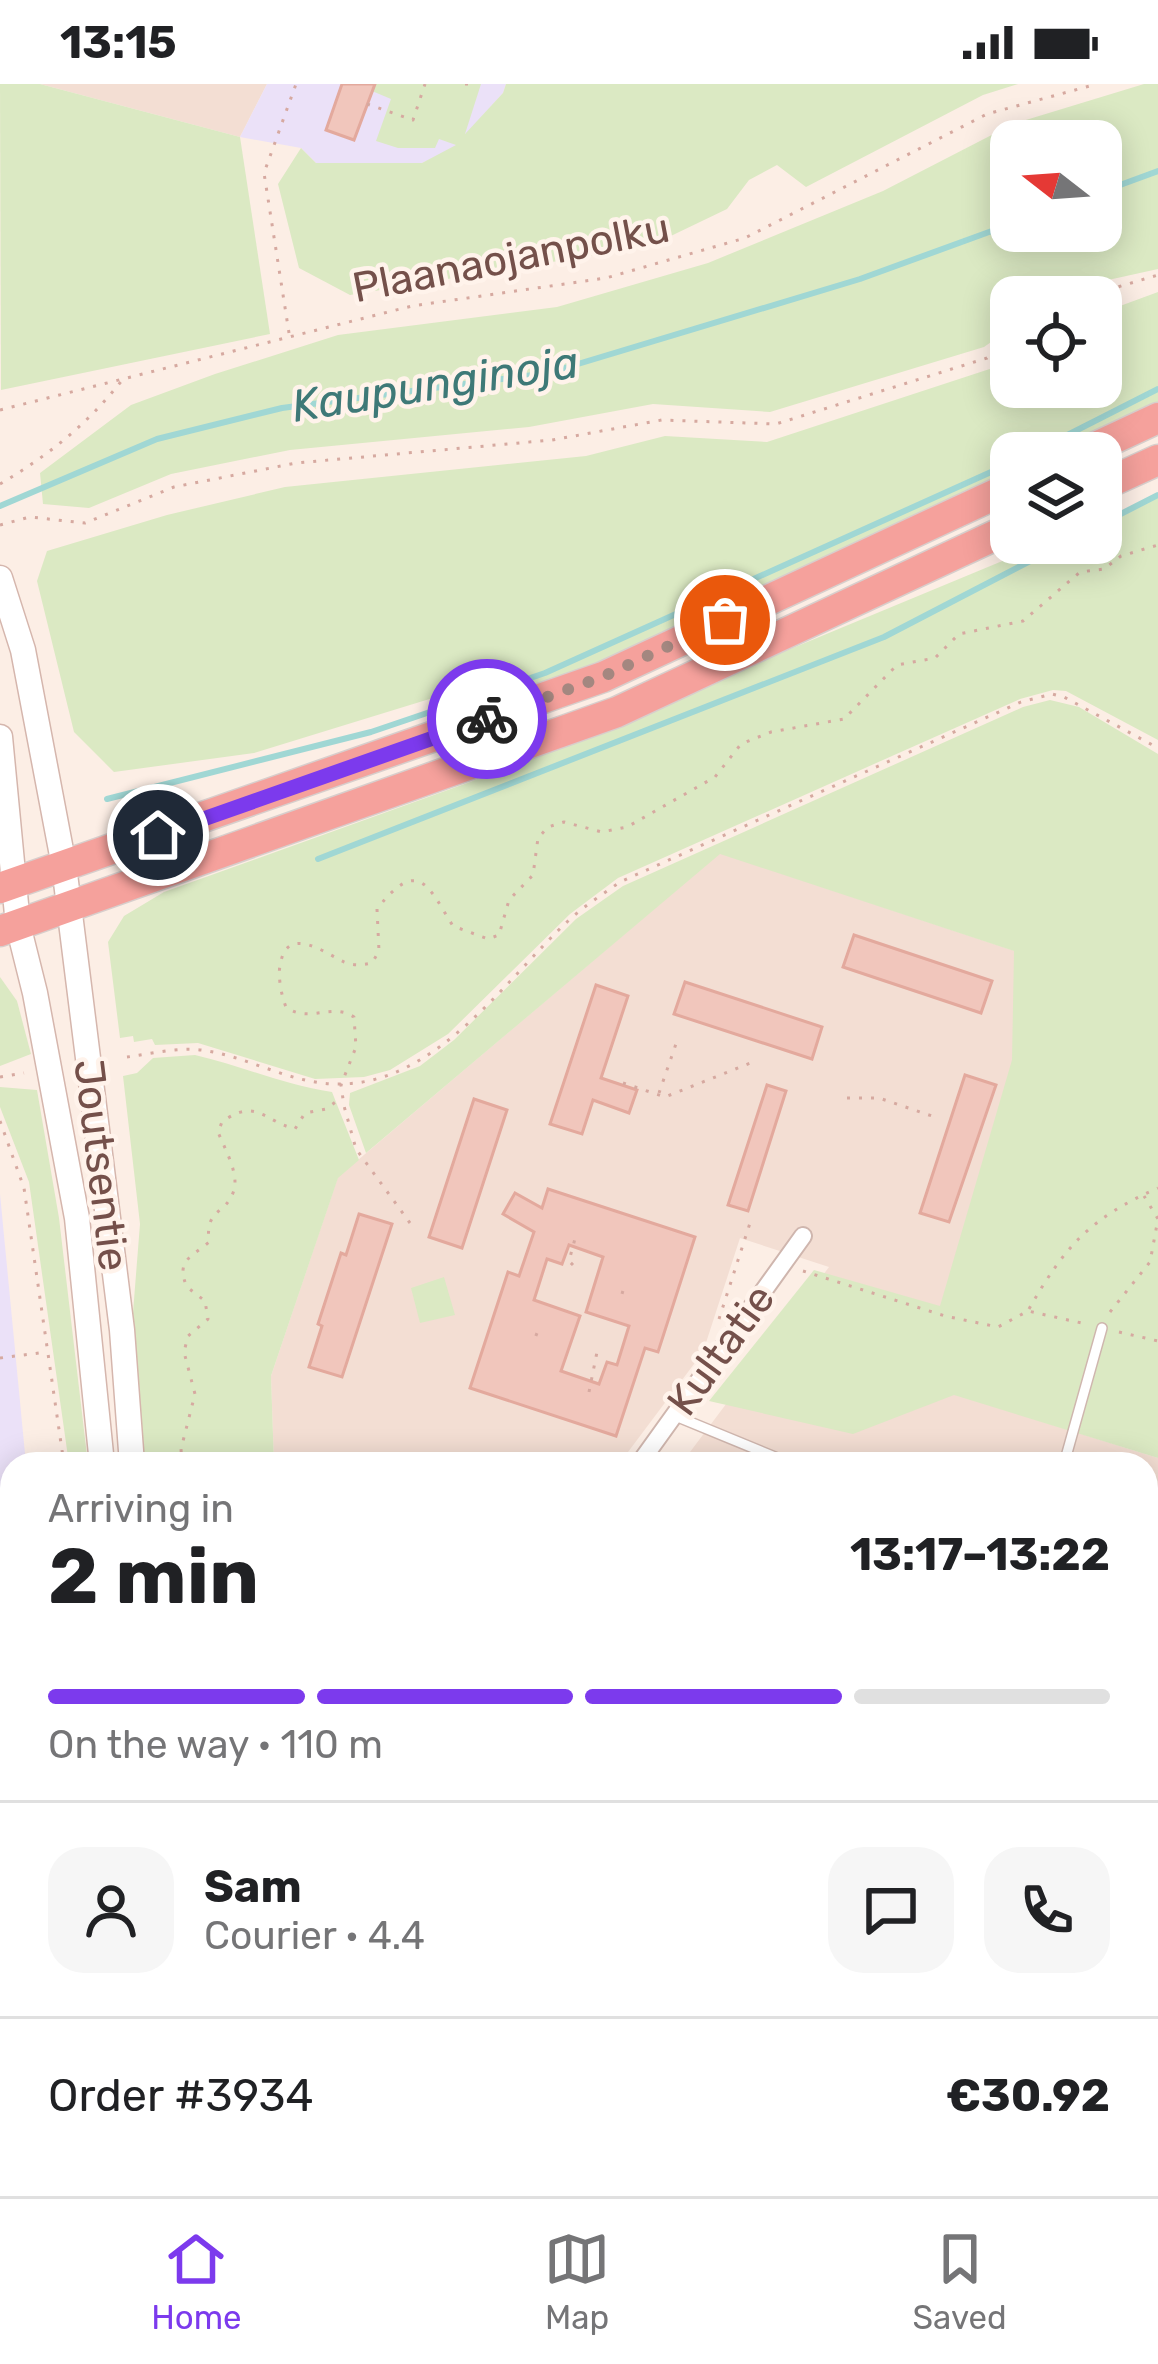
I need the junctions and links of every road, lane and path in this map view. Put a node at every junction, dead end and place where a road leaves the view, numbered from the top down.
1 (296, 84) edge
2 (425, 84) edge
3 (465, 84) edge
4 (474, 84) edge
5 (1096, 84) edge
6 (367, 104) dead end
7 (1158, 275) edge
8 (1122, 286) edge
9 (289, 335) junction
10 (990, 356) edge
11 (124, 377) junction
12 (0, 410) edge
13 (1158, 418) edge
14 (1122, 435) edge
15 (1158, 460) edge
16 (1122, 476) edge
17 (0, 484) edge
18 (990, 497) edge
19 (0, 525) edge
20 (990, 538) edge
21 (1158, 545) edge
22 (3, 585) edge
23 (0, 737) edge
24 (1158, 748) edge
25 (64, 866) junction
26 (6, 886) edge
27 (69, 908) junction
28 (9, 928) edge
29 (678, 1038) dead end
30 (128, 1057) dead end
31 (753, 1062) dead end
32 (32, 1072) dead end
33 (0, 1077) edge
34 (623, 1083) dead end
35 (341, 1084) junction
36 (658, 1094) junction
37 (343, 1096) junction
38 (848, 1098) dead end
39 (935, 1117) dead end
40 (0, 1121) edge
41 (1158, 1188) edge
42 (1143, 1195) junction
43 (751, 1220) dead end
44 (410, 1222) dead end
45 (576, 1235) dead end
46 (802, 1236) dead end
47 (573, 1265) dead end
48 (784, 1265) junction
49 (621, 1292) dead end
50 (628, 1294) dead end
51 (1028, 1311) junction
52 (718, 1321) dead end
53 (1102, 1328) junction
54 (535, 1334) dead end
55 (543, 1336) dead end
56 (1158, 1341) edge
57 (49, 1352) junction
58 (597, 1352) dead end
59 (0, 1358) edge
60 (589, 1392) dead end
61 (673, 1415) junction
62 (62, 1452) edge
63 (101, 1452) edge
64 (131, 1452) edge
65 (181, 1452) edge
66 (647, 1452) edge
67 (763, 1452) edge
68 (1067, 1452) edge

1 - 9 path
2 - 6 path
3 - 4 path
5 - 9 path, Plaanaojanpolku
7 - 8 path
9 - 11 path, Plaanaojanpolku
10 - 19 path
11 - 12 path, Plaanaojanpolku
11 - 17 path
13 - 14 highway
15 - 16 highway
18 - 25 highway
20 - 27 highway
21 - 35 path
22 - 25 main road, Joutsentie
23 - 26 main road, Joutsentie
24 - 35 path
25 - 26 highway
25 - 27 main road, Joutsentie
26 - 28 main road, Joutsentie
27 - 28 highway
27 - 64 main road, Joutsentie
28 - 63 main road, Joutsentie
29 - 36 path
30 - 35 path
31 - 36 path
32 - 33 path
34 - 36 path
35 - 37 path
37 - 44 path
37 - 65 path
38 - 39 path
40 - 57 path
41 - 42 path
42 - 51 path
42 - 53 path
43 - 52 path
45 - 47 path
46 - 48 street, Kultatie
48 - 51 path
48 - 61 street, Kultatie
49 - 50 path
51 - 53 path
53 - 56 path
53 - 68 lane
54 - 55 path
57 - 59 path
57 - 62 path
58 - 60 path
61 - 66 street, Kultatie
61 - 67 lane

